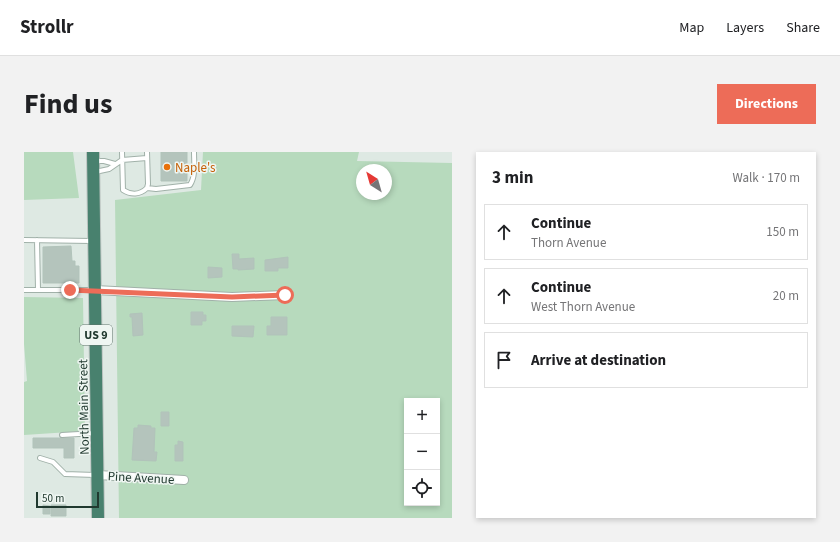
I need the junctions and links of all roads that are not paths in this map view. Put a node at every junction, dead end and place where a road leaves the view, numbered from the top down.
1 (122, 152) edge
2 (147, 152) edge
3 (194, 152) edge
4 (147, 158) junction
5 (122, 160) junction
6 (93, 162) edge
7 (115, 164) junction
8 (147, 188) junction
9 (24, 240) edge
10 (36, 240) junction
11 (95, 242) junction
12 (38, 289) junction
13 (24, 290) edge
14 (95, 290) junction
15 (285, 295) dead end
16 (97, 433) junction
17 (62, 435) dead end
18 (40, 458) dead end
19 (98, 475) junction
20 (184, 480) dead end
21 (98, 518) edge

1 - 5 lane
2 - 4 lane
3 - 8 lane
4 - 5 lane
4 - 8 lane
5 - 7 lane
5 - 8 lane
6 - 7 lane
6 - 7 lane
6 - 11 highway, North Main Street / US 9
9 - 10 lane
10 - 11 lane
10 - 12 lane
11 - 14 highway, North Main Street / US 9
12 - 13 lane
12 - 14 lane
14 - 15 street
14 - 16 highway, North Main Street / US 9
16 - 17 lane
16 - 19 highway, North Main Street / US 9
18 - 19 lane
19 - 20 street, Pine Avenue
19 - 21 highway, North Main Street / US 9

